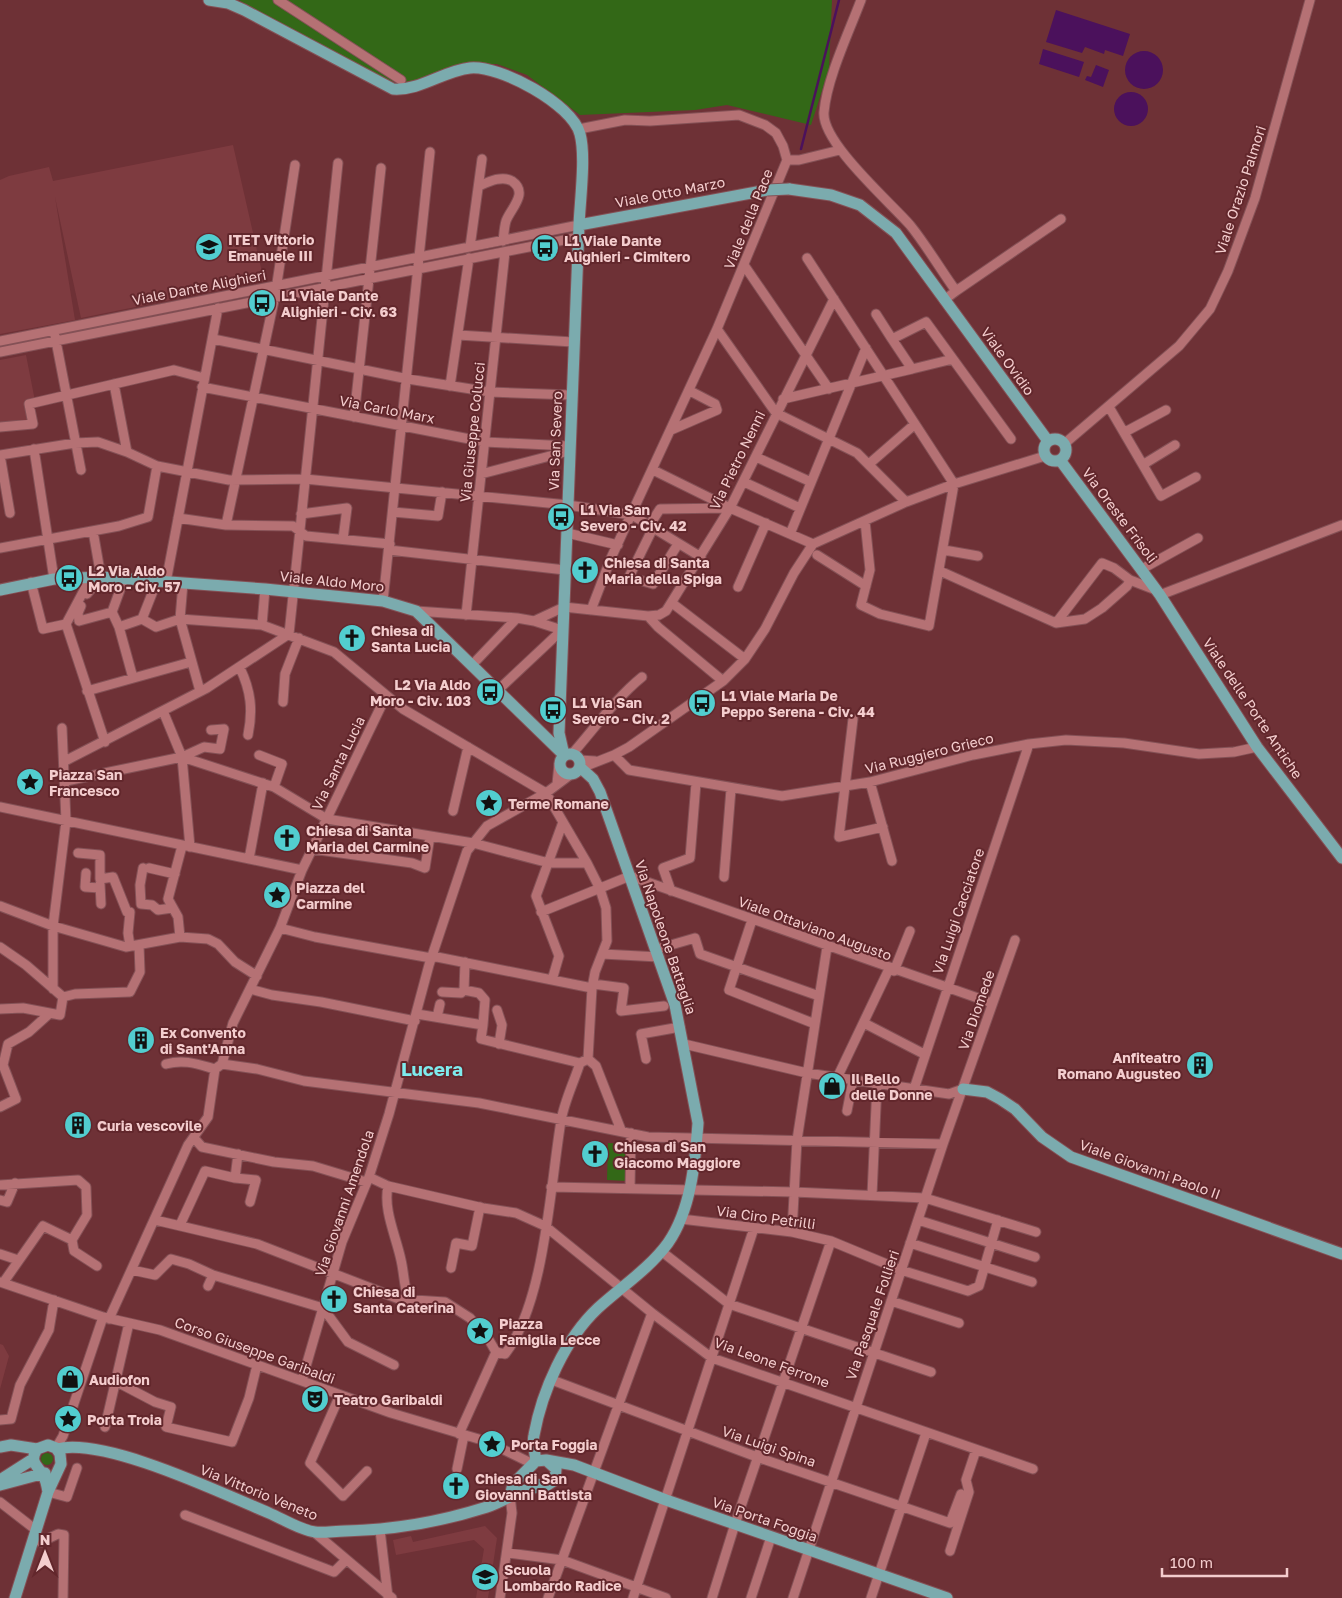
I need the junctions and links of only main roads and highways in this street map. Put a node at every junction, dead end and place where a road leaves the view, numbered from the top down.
1 (209, 0) edge
2 (579, 231) junction
3 (944, 300) joint
4 (1048, 441) junction
5 (1060, 460) junction
6 (0, 590) edge
7 (1158, 593) joint
8 (571, 760) junction
9 (570, 774) road end
10 (1342, 858) edge
11 (963, 1089) road end
12 (1342, 1254) edge
13 (0, 1447) edge
14 (56, 1449) junction
15 (35, 1454) junction
16 (536, 1463) junction
17 (574, 1465) junction
18 (58, 1469) junction
19 (42, 1473) junction
20 (0, 1480) edge
21 (554, 1482) junction
22 (0, 1485) edge
23 (540, 1487) junction
24 (48, 1492) junction
25 (510, 1496) junction
26 (15, 1598) edge
27 (947, 1598) edge

1 - 2 main road, Via San Severo
2 - 3 main road, Viale Otto Marzo, bridge
2 - 8 main road, Via San Severo
3 - 4 main road, Viale Ovidio
4 - 5 main road
4 - 5 main road
5 - 7 main road, Via Oreste Frisoli
6 - 8 main road, Viale Aldo Moro
7 - 10 main road, Viale delle Porte Antiche
8 - 9 main road
8 - 16 main road, Via Napoleone Battaglia
11 - 12 main road, Viale Giovanni Paolo II
13 - 15 main road
14 - 15 main road
14 - 18 main road
14 - 25 main road, Via Vittorio Veneto
15 - 19 main road
15 - 20 main road
16 - 17 main road, Via Porta Foggia
16 - 21 main road
16 - 23 main road
16 - 25 main road
17 - 21 main road
17 - 27 main road, Via Porta Foggia
18 - 19 main road
18 - 24 main road
19 - 22 main road
19 - 24 main road
21 - 23 main road
23 - 25 main road, Via Vittorio Veneto
24 - 26 main road

